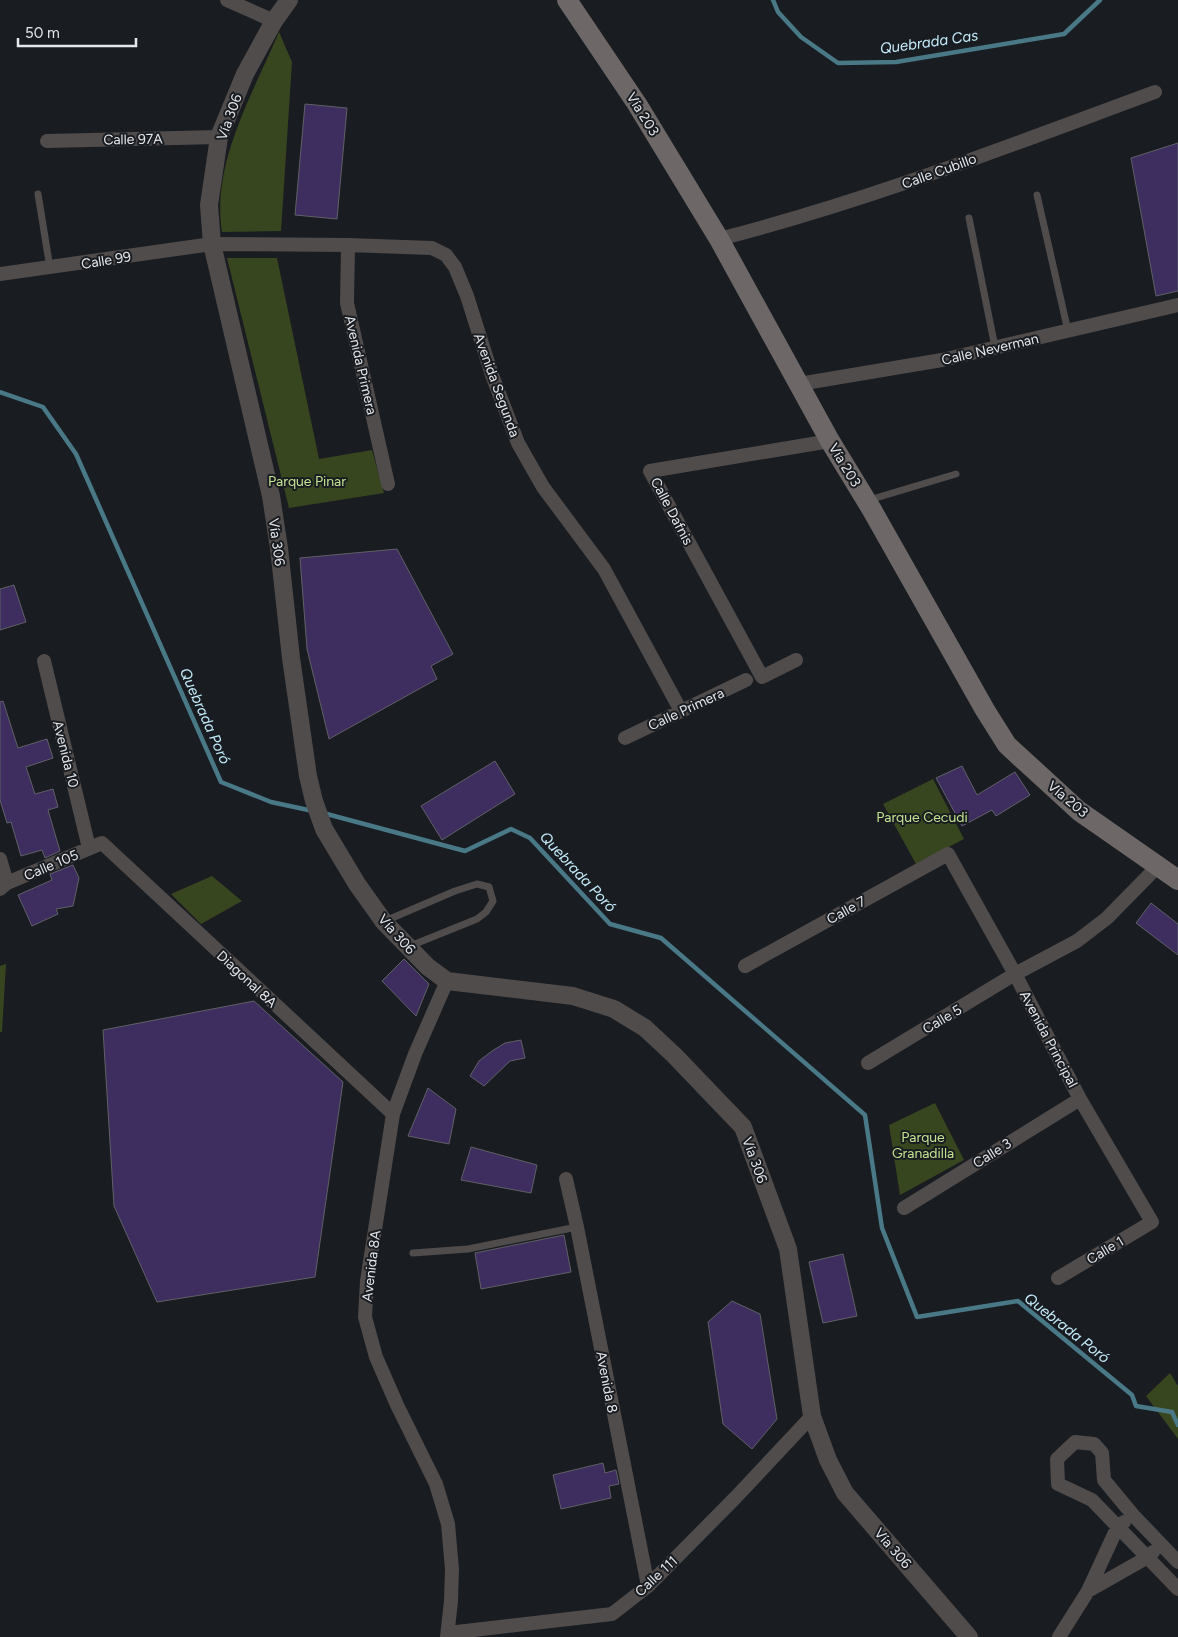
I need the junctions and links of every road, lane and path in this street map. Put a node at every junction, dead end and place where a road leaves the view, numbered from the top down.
1 (227, 0) edge
2 (289, 0) edge
3 (566, 0) edge
4 (274, 21) junction
5 (1155, 92) dead end
6 (219, 137) junction
7 (47, 141) dead end
8 (38, 194) dead end
9 (1037, 195) dead end
10 (969, 218) dead end
11 (719, 239) junction
12 (212, 244) junction
13 (348, 245) junction
14 (50, 268) junction
15 (0, 274) edge
16 (1178, 305) edge
17 (1068, 331) junction
18 (995, 347) junction
19 (800, 384) junction
20 (830, 441) junction
21 (956, 474) dead end
22 (388, 484) dead end
23 (866, 501) junction
24 (796, 660) dead end
25 (44, 661) dead end
26 (746, 680) dead end
27 (681, 710) junction
28 (625, 738) dead end
29 (96, 846) junction
30 (948, 854) joint
31 (0, 859) edge
32 (1158, 866) junction
33 (1178, 880) edge
34 (4, 886) edge
35 (384, 922) junction
36 (408, 947) junction
37 (745, 966) dead end
38 (1015, 974) junction
39 (447, 981) junction
40 (868, 1063) dead end
41 (1080, 1099) junction
42 (393, 1114) junction
43 (566, 1179) dead end
44 (904, 1208) dead end
45 (1152, 1222) joint
46 (577, 1227) junction
47 (413, 1253) dead end
48 (1058, 1278) dead end
49 (812, 1416) junction
50 (1133, 1515) junction
51 (1118, 1526) junction
52 (1161, 1545) junction
53 (1148, 1558) junction
54 (1178, 1562) edge
55 (648, 1586) junction
56 (1178, 1589) edge
57 (1088, 1592) junction
58 (448, 1635) edge
59 (969, 1637) edge
60 (1060, 1637) edge

1 - 4 street
2 - 4 street, Vía 306
3 - 11 main road, Vía 203
4 - 6 street, Vía 306
5 - 11 street, Calle Cubillo
6 - 7 street, Calle 97A
6 - 12 street, Vía 306
8 - 14 lane
9 - 17 lane
10 - 18 lane
11 - 19 main road, Vía 203
12 - 13 street, Avenida Segunda
12 - 14 street, Calle 99
12 - 35 street, Vía 306
13 - 22 street, Avenida Primera
13 - 27 street, Avenida Segunda
14 - 15 street, Calle 99
16 - 17 street, Calle Neverman
17 - 18 street, Calle Neverman
18 - 19 street, Calle Neverman
19 - 20 main road, Vía 203
20 - 23 main road, Vía 203
20 - 24 street, Calle Dafnis
21 - 23 lane
23 - 32 main road, Vía 203
25 - 29 street, Avenida 10
26 - 27 street, Calle Primera
27 - 28 street, Calle Primera
29 - 34 street, Calle 105
29 - 42 street, Diagonal 8A
30 - 37 street, Calle 7
30 - 38 street, Avenida Principal
31 - 34 street
32 - 33 main road, Vía 203
32 - 38 street, Calle 5
35 - 36 street, Vía 306
35 - 36 lane
36 - 39 street, Vía 306
38 - 40 street, Calle 5
38 - 41 street, Avenida Principal
39 - 42 street, Avenida 8A
39 - 49 street, Vía 306
41 - 44 street, Calle 3
41 - 45 street, Avenida Principal
42 - 58 street, Avenida 8A
43 - 46 street, Avenida 8
45 - 48 street, Calle 1
46 - 47 lane
46 - 55 street, Avenida 8
49 - 55 street, Calle 111
49 - 59 street, Vía 306
50 - 51 street
50 - 51 street
50 - 52 street
51 - 53 street
51 - 57 street
52 - 53 street
52 - 54 street
53 - 56 street
53 - 57 street
55 - 58 street, Calle 111
57 - 60 street

